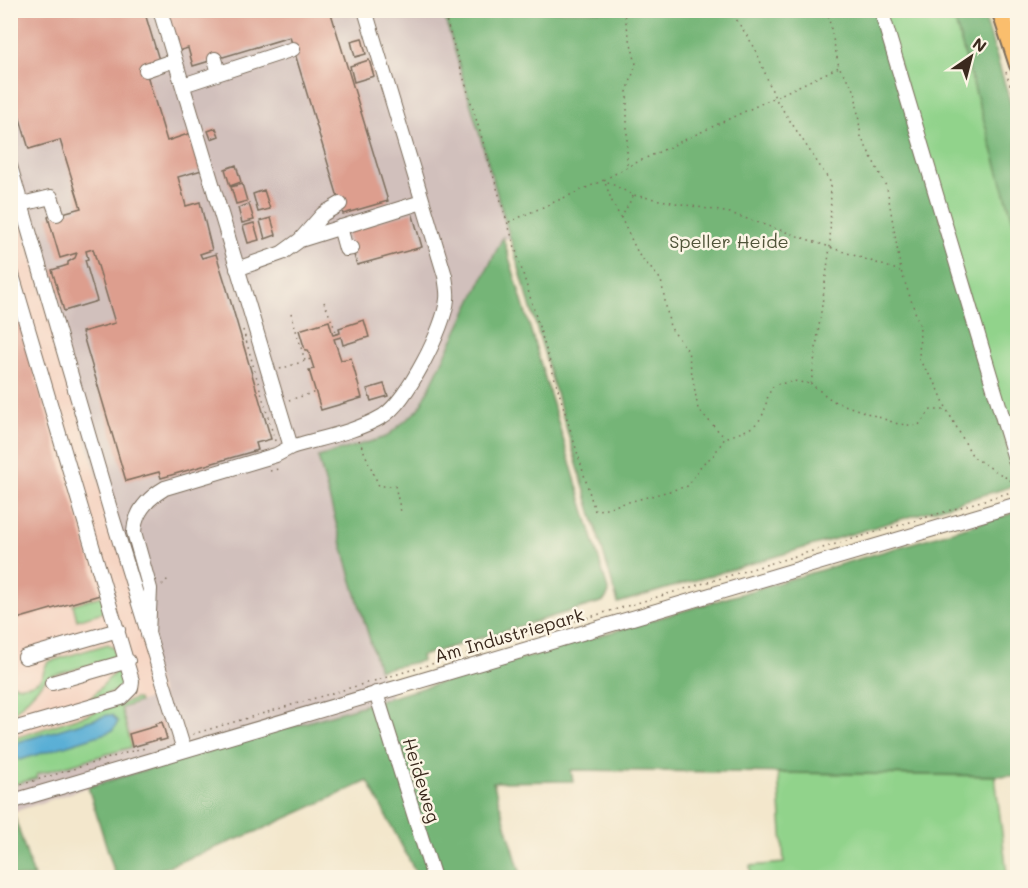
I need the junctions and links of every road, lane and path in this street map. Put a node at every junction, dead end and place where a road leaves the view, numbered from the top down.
1 (160, 10) edge
2 (364, 10) edge
3 (443, 10) edge
4 (623, 10) edge
5 (730, 10) edge
6 (826, 10) edge
7 (881, 10) edge
8 (1000, 10) edge
9 (1009, 10) edge
10 (1017, 30) edge
11 (293, 49) dead end
12 (215, 59) dead end
13 (175, 60) junction
14 (1017, 65) edge
15 (839, 67) junction
16 (146, 70) dead end
17 (219, 73) junction
18 (183, 85) junction
19 (775, 98) junction
20 (10, 166) edge
21 (627, 167) junction
22 (604, 180) junction
23 (633, 195) junction
24 (422, 202) junction
25 (22, 204) junction
26 (340, 204) dead end
27 (57, 214) dead end
28 (621, 218) junction
29 (508, 223) junction
30 (340, 227) junction
31 (300, 240) junction
32 (830, 247) junction
33 (352, 248) dead end
34 (237, 269) junction
35 (901, 271) junction
36 (12, 275) edge
37 (324, 302) dead end
38 (291, 312) dead end
39 (337, 334) dead end
40 (311, 360) dead end
41 (305, 361) junction
42 (267, 372) junction
43 (253, 376) dead end
44 (811, 384) junction
45 (947, 410) junction
46 (354, 428) junction
47 (725, 438) junction
48 (291, 447) junction
49 (278, 465) dead end
50 (1017, 470) edge
51 (270, 471) dead end
52 (1017, 485) edge
53 (1017, 490) edge
54 (1017, 504) edge
55 (401, 512) dead end
56 (118, 630) junction
57 (148, 634) junction
58 (26, 657) dead end
59 (128, 661) junction
60 (52, 684) dead end
61 (376, 693) junction
62 (10, 730) edge
63 (183, 745) junction
64 (150, 748) dead end
65 (10, 788) edge
66 (10, 802) edge
67 (434, 878) edge

1 - 13 street
2 - 24 street
3 - 29 path
4 - 21 path
5 - 19 path
6 - 15 path
7 - 50 street
8 - 14 main road
9 - 10 main road
11 - 17 street
12 - 17 street
13 - 16 street
13 - 18 street
15 - 19 path
15 - 35 path
17 - 18 street
18 - 34 street
19 - 21 path
19 - 32 path
20 - 25 street
21 - 22 path
22 - 23 path
22 - 28 path
22 - 29 path
23 - 28 path
23 - 32 path
24 - 30 street
24 - 46 street
25 - 27 street
25 - 57 street
26 - 31 street
28 - 47 path
29 - 47 path
30 - 31 street
30 - 33 street
31 - 34 street
32 - 35 path
32 - 44 path
34 - 42 street
35 - 45 path
36 - 56 street
37 - 39 path
38 - 41 path
40 - 41 path
41 - 42 path
42 - 43 path
42 - 48 street
44 - 45 path
44 - 47 path
45 - 52 path
46 - 48 street
46 - 55 path
48 - 57 street
49 - 51 path
53 - 63 path
54 - 61 street, Am Industriepark
56 - 58 street
56 - 59 street
57 - 63 street
59 - 60 street
59 - 62 street
61 - 63 street, Am Industriepark
61 - 67 street, Heideweg
63 - 66 street, Am Industriepark
64 - 65 path

